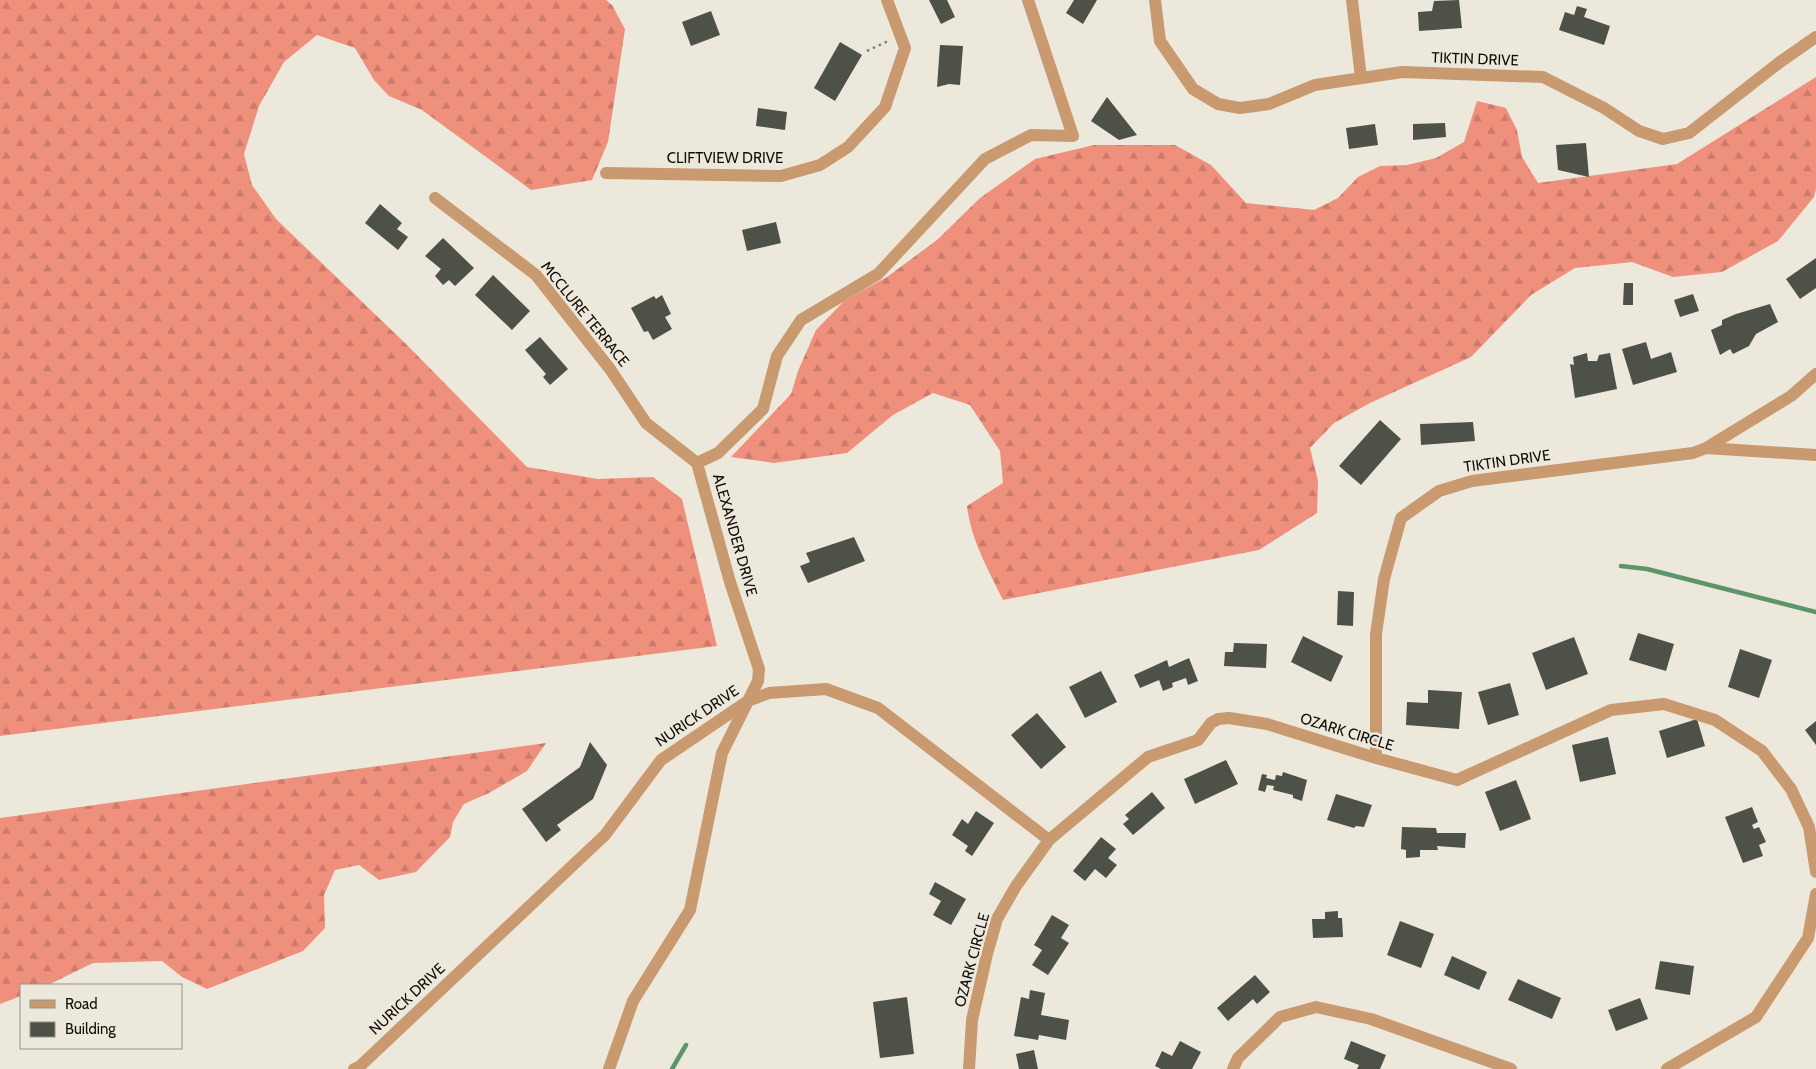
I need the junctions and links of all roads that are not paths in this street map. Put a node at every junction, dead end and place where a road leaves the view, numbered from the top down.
1 (887, 0) edge
2 (1028, 0) edge
3 (1155, 0) edge
4 (1352, 0) edge
5 (1816, 37) edge
6 (1361, 78) junction
7 (606, 173) dead end
8 (435, 198) dead end
9 (1816, 374) edge
10 (1706, 448) junction
11 (1816, 455) edge
12 (698, 463) junction
13 (748, 701) junction
14 (1376, 758) junction
15 (1049, 840) junction
16 (1816, 872) edge
17 (1816, 894) edge
18 (354, 1069) edge
19 (609, 1069) edge
20 (969, 1069) edge
21 (1233, 1069) edge
22 (1511, 1069) edge
23 (1667, 1069) edge

1 - 7 street, CLIFTVIEW DRIVE
2 - 12 street, ALEXANDER DRIVE
3 - 6 street, TIKTIN DRIVE
4 - 6 street
5 - 6 street, TIKTIN DRIVE
8 - 12 street, MCCLURE TERRACE
9 - 10 street, TIKTIN DRIVE
10 - 11 street
10 - 14 street, TIKTIN DRIVE
12 - 13 street, ALEXANDER DRIVE
13 - 15 street, NURICK DRIVE
13 - 18 street, NURICK DRIVE
13 - 19 street, ALEXANDER DRIVE
14 - 15 street, OZARK CIRCLE
14 - 16 street, OZARK CIRCLE
15 - 20 street, OZARK CIRCLE
17 - 23 street
21 - 22 street

